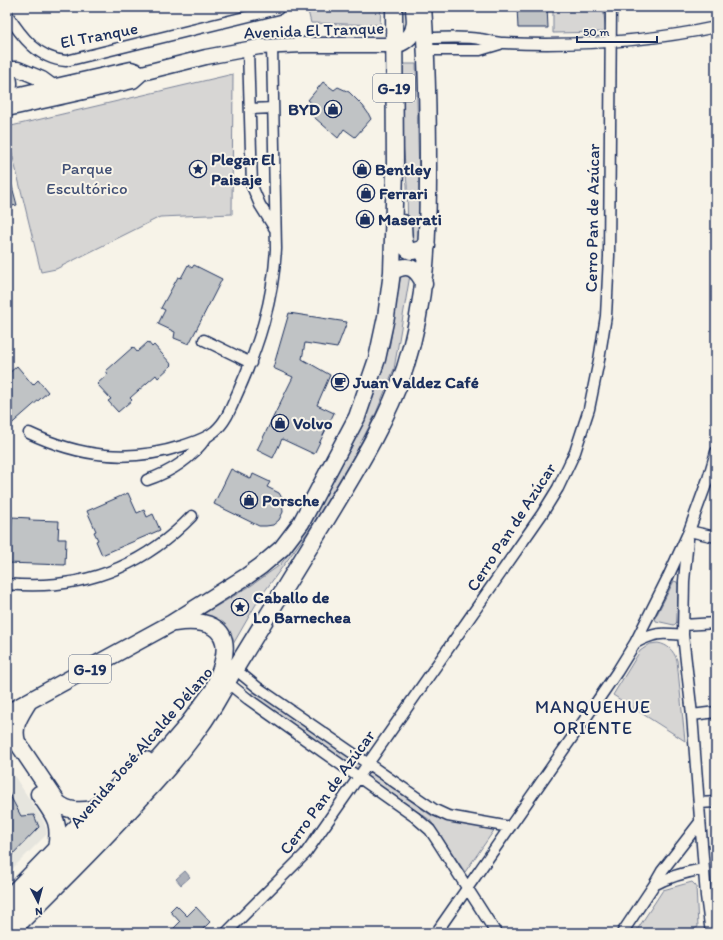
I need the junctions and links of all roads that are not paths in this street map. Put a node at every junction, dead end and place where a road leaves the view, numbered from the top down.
1 (394, 7) edge
2 (414, 7) edge
3 (423, 7) edge
4 (611, 7) edge
5 (278, 9) dead end
6 (8, 20) edge
7 (716, 27) edge
8 (610, 42) junction
9 (426, 44) junction
10 (394, 45) junction
11 (272, 46) junction
12 (248, 49) junction
13 (8, 69) edge
14 (36, 91) junction
15 (7, 93) edge
16 (52, 95) junction
17 (7, 97) edge
18 (273, 108) junction
19 (7, 109) edge
20 (251, 109) junction
21 (395, 169) junction
22 (275, 229) junction
23 (427, 246) junction
24 (392, 272) junction
25 (424, 284) junction
26 (204, 340) dead end
27 (251, 363) junction
28 (29, 433) dead end
29 (207, 437) junction
30 (716, 452) edge
31 (147, 480) dead end
32 (192, 516) dead end
33 (689, 532) junction
34 (716, 537) edge
35 (668, 577) junction
36 (684, 581) junction
37 (7, 584) edge
38 (649, 616) junction
39 (172, 623) junction
40 (716, 623) edge
41 (683, 630) junction
42 (656, 633) junction
43 (635, 643) junction
44 (235, 669) junction
45 (228, 684) junction
46 (212, 692) junction
47 (29, 701) junction
48 (716, 712) edge
49 (7, 713) edge
50 (692, 715) junction
51 (185, 728) junction
52 (7, 746) edge
53 (368, 763) junction
54 (358, 777) junction
55 (716, 802) edge
56 (699, 804) junction
57 (94, 809) junction
58 (700, 822) junction
59 (510, 827) junction
60 (56, 848) junction
61 (704, 869) junction
62 (654, 885) junction
63 (468, 888) junction
64 (7, 900) edge
65 (7, 918) edge
66 (11, 933) edge
67 (226, 933) edge
68 (436, 933) edge
69 (496, 933) edge
70 (622, 933) edge
71 (711, 933) edge

1 - 10 main road, G-19
2 - 10 main road
3 - 9 main road, Avenida José Alcalde Délano / G-19
4 - 8 street, Cerro Pan de Azúcar
5 - 6 street, El Tranque
7 - 8 street
8 - 9 street
8 - 53 street, Cerro Pan de Azúcar
9 - 23 main road, Avenida José Alcalde Délano / G-19
10 - 11 main road, Avenida El Tranque
10 - 21 main road, G-19
11 - 12 main road, Avenida El Tranque
11 - 18 street
12 - 16 main road, Avenida El Tranque
12 - 20 street
13 - 14 main road
13 - 15 main road
13 - 16 main road
14 - 16 main road
14 - 17 main road
16 - 19 main road, Avenida El Tranque
18 - 20 street
18 - 22 street
20 - 22 street
21 - 23 main road
21 - 24 main road, G-19
22 - 27 street
23 - 25 main road, Avenida José Alcalde Délano / G-19
24 - 25 main road
24 - 39 main road, G-19
25 - 44 main road, Avenida José Alcalde Délano / G-19
26 - 27 street
27 - 29 street
28 - 29 street
29 - 31 street
30 - 33 street
32 - 37 street
33 - 34 street
33 - 35 street
33 - 36 street
35 - 36 street
35 - 38 street
36 - 41 street
38 - 42 street
38 - 43 street
39 - 46 main road
39 - 47 main road, G-19
40 - 41 street
41 - 42 street
41 - 50 street
42 - 43 street
43 - 59 street
44 - 45 main road, Avenida José Alcalde Délano / G-19
44 - 46 main road, Avenida José Alcalde Délano
44 - 53 street
45 - 54 street
45 - 66 main road, Avenida José Alcalde Délano / G-19
46 - 51 main road, Avenida José Alcalde Délano
47 - 49 main road, G-19
47 - 57 main road
48 - 50 street
50 - 56 street
51 - 57 main road
51 - 65 main road, Avenida José Alcalde Délano
52 - 60 main road
53 - 54 street, Cerro Pan de Azúcar
53 - 59 street
54 - 63 street
54 - 67 street, Cerro Pan de Azúcar
55 - 56 street
56 - 58 street
57 - 60 main road
58 - 61 street
58 - 62 street
59 - 63 street
60 - 64 main road
61 - 62 street
61 - 71 street
62 - 70 street
63 - 68 street
63 - 69 street

